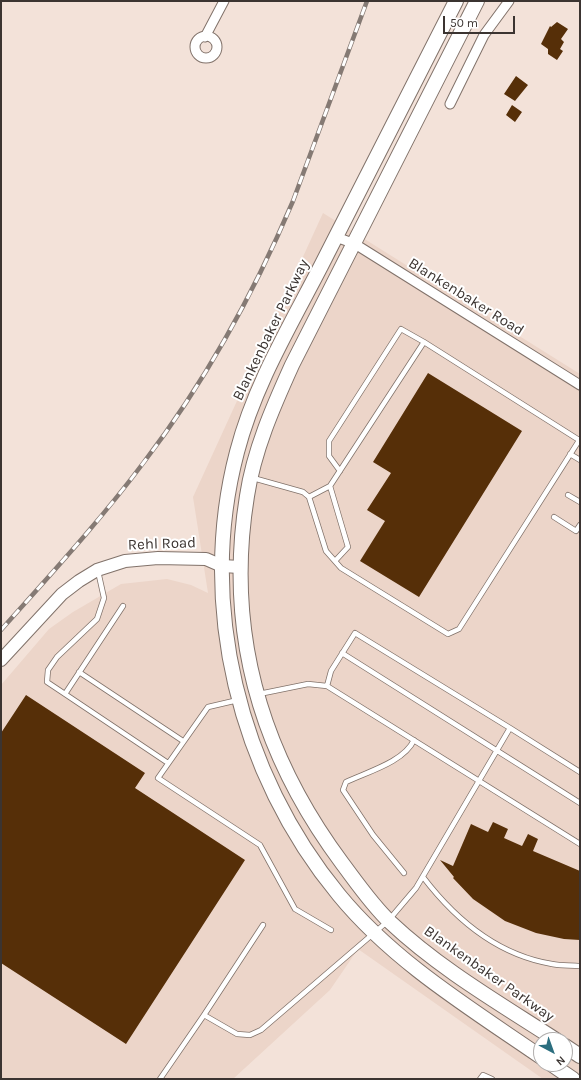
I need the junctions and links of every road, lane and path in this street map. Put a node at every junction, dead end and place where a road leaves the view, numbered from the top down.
1 (224, 1) edge
2 (456, 1) edge
3 (477, 1) edge
4 (509, 1) edge
5 (205, 37) dead end
6 (450, 104) dead end
7 (336, 237) junction
8 (355, 244) junction
9 (424, 342) junction
10 (580, 385) edge
11 (580, 439) edge
12 (570, 454) junction
13 (580, 460) edge
14 (340, 471) junction
15 (251, 478) junction
16 (330, 486) junction
17 (568, 495) dead end
18 (309, 497) junction
19 (580, 502) edge
20 (554, 517) dead end
21 (580, 525) edge
22 (335, 561) junction
23 (222, 566) junction
24 (240, 567) junction
25 (97, 570) junction
26 (123, 606) dead end
27 (342, 653) junction
28 (1, 660) edge
29 (79, 672) junction
30 (327, 686) junction
31 (65, 694) junction
32 (257, 695) junction
33 (238, 700) junction
34 (510, 728) junction
35 (414, 740) junction
36 (183, 741) junction
37 (497, 750) junction
38 (168, 763) junction
39 (580, 772) edge
40 (479, 780) junction
41 (580, 803) edge
42 (580, 844) edge
43 (404, 874) dead end
44 (423, 877) junction
45 (388, 920) junction
46 (263, 925) dead end
47 (331, 930) dead end
48 (375, 932) junction
49 (580, 966) edge
50 (204, 1015) junction
51 (544, 1032) edge
52 (533, 1051) edge
53 (563, 1072) edge
54 (160, 1079) edge
55 (480, 1079) edge
56 (492, 1079) edge
57 (573, 1079) edge

1 - 5 street
2 - 7 main road, Blankenbaker Parkway
3 - 8 main road, Blankenbaker Parkway
4 - 6 street
7 - 8 street, Blankenbaker Road
7 - 23 main road, Blankenbaker Parkway
8 - 10 street, Blankenbaker Road
8 - 15 main road, Blankenbaker Parkway
9 - 11 lane
9 - 14 lane
9 - 14 lane
11 - 12 lane
12 - 13 lane
12 - 22 lane
14 - 16 lane
15 - 18 lane
15 - 24 main road, Blankenbaker Parkway
16 - 18 lane
16 - 22 lane
17 - 19 lane
18 - 22 lane
20 - 21 lane
23 - 24 street, Rehl Road
23 - 25 street, Rehl Road
23 - 33 main road, Blankenbaker Parkway
24 - 32 main road, Blankenbaker Parkway
25 - 28 street, Rehl Road
25 - 31 lane
26 - 29 lane
27 - 30 lane
27 - 34 lane
27 - 37 lane
29 - 31 lane
29 - 36 lane
30 - 32 lane
30 - 35 lane
31 - 38 lane
32 - 45 main road, Blankenbaker Parkway
33 - 36 lane
33 - 48 main road, Blankenbaker Parkway
34 - 37 lane
34 - 39 lane
35 - 40 lane
35 - 43 lane
36 - 38 lane
37 - 40 lane
37 - 41 lane
38 - 47 lane
40 - 42 lane
40 - 44 lane
44 - 45 lane
44 - 49 lane
45 - 48 lane
45 - 51 main road, Blankenbaker Parkway
46 - 50 lane
48 - 50 lane
48 - 52 main road, Blankenbaker Parkway
50 - 54 lane
53 - 57 main road
55 - 56 lane

